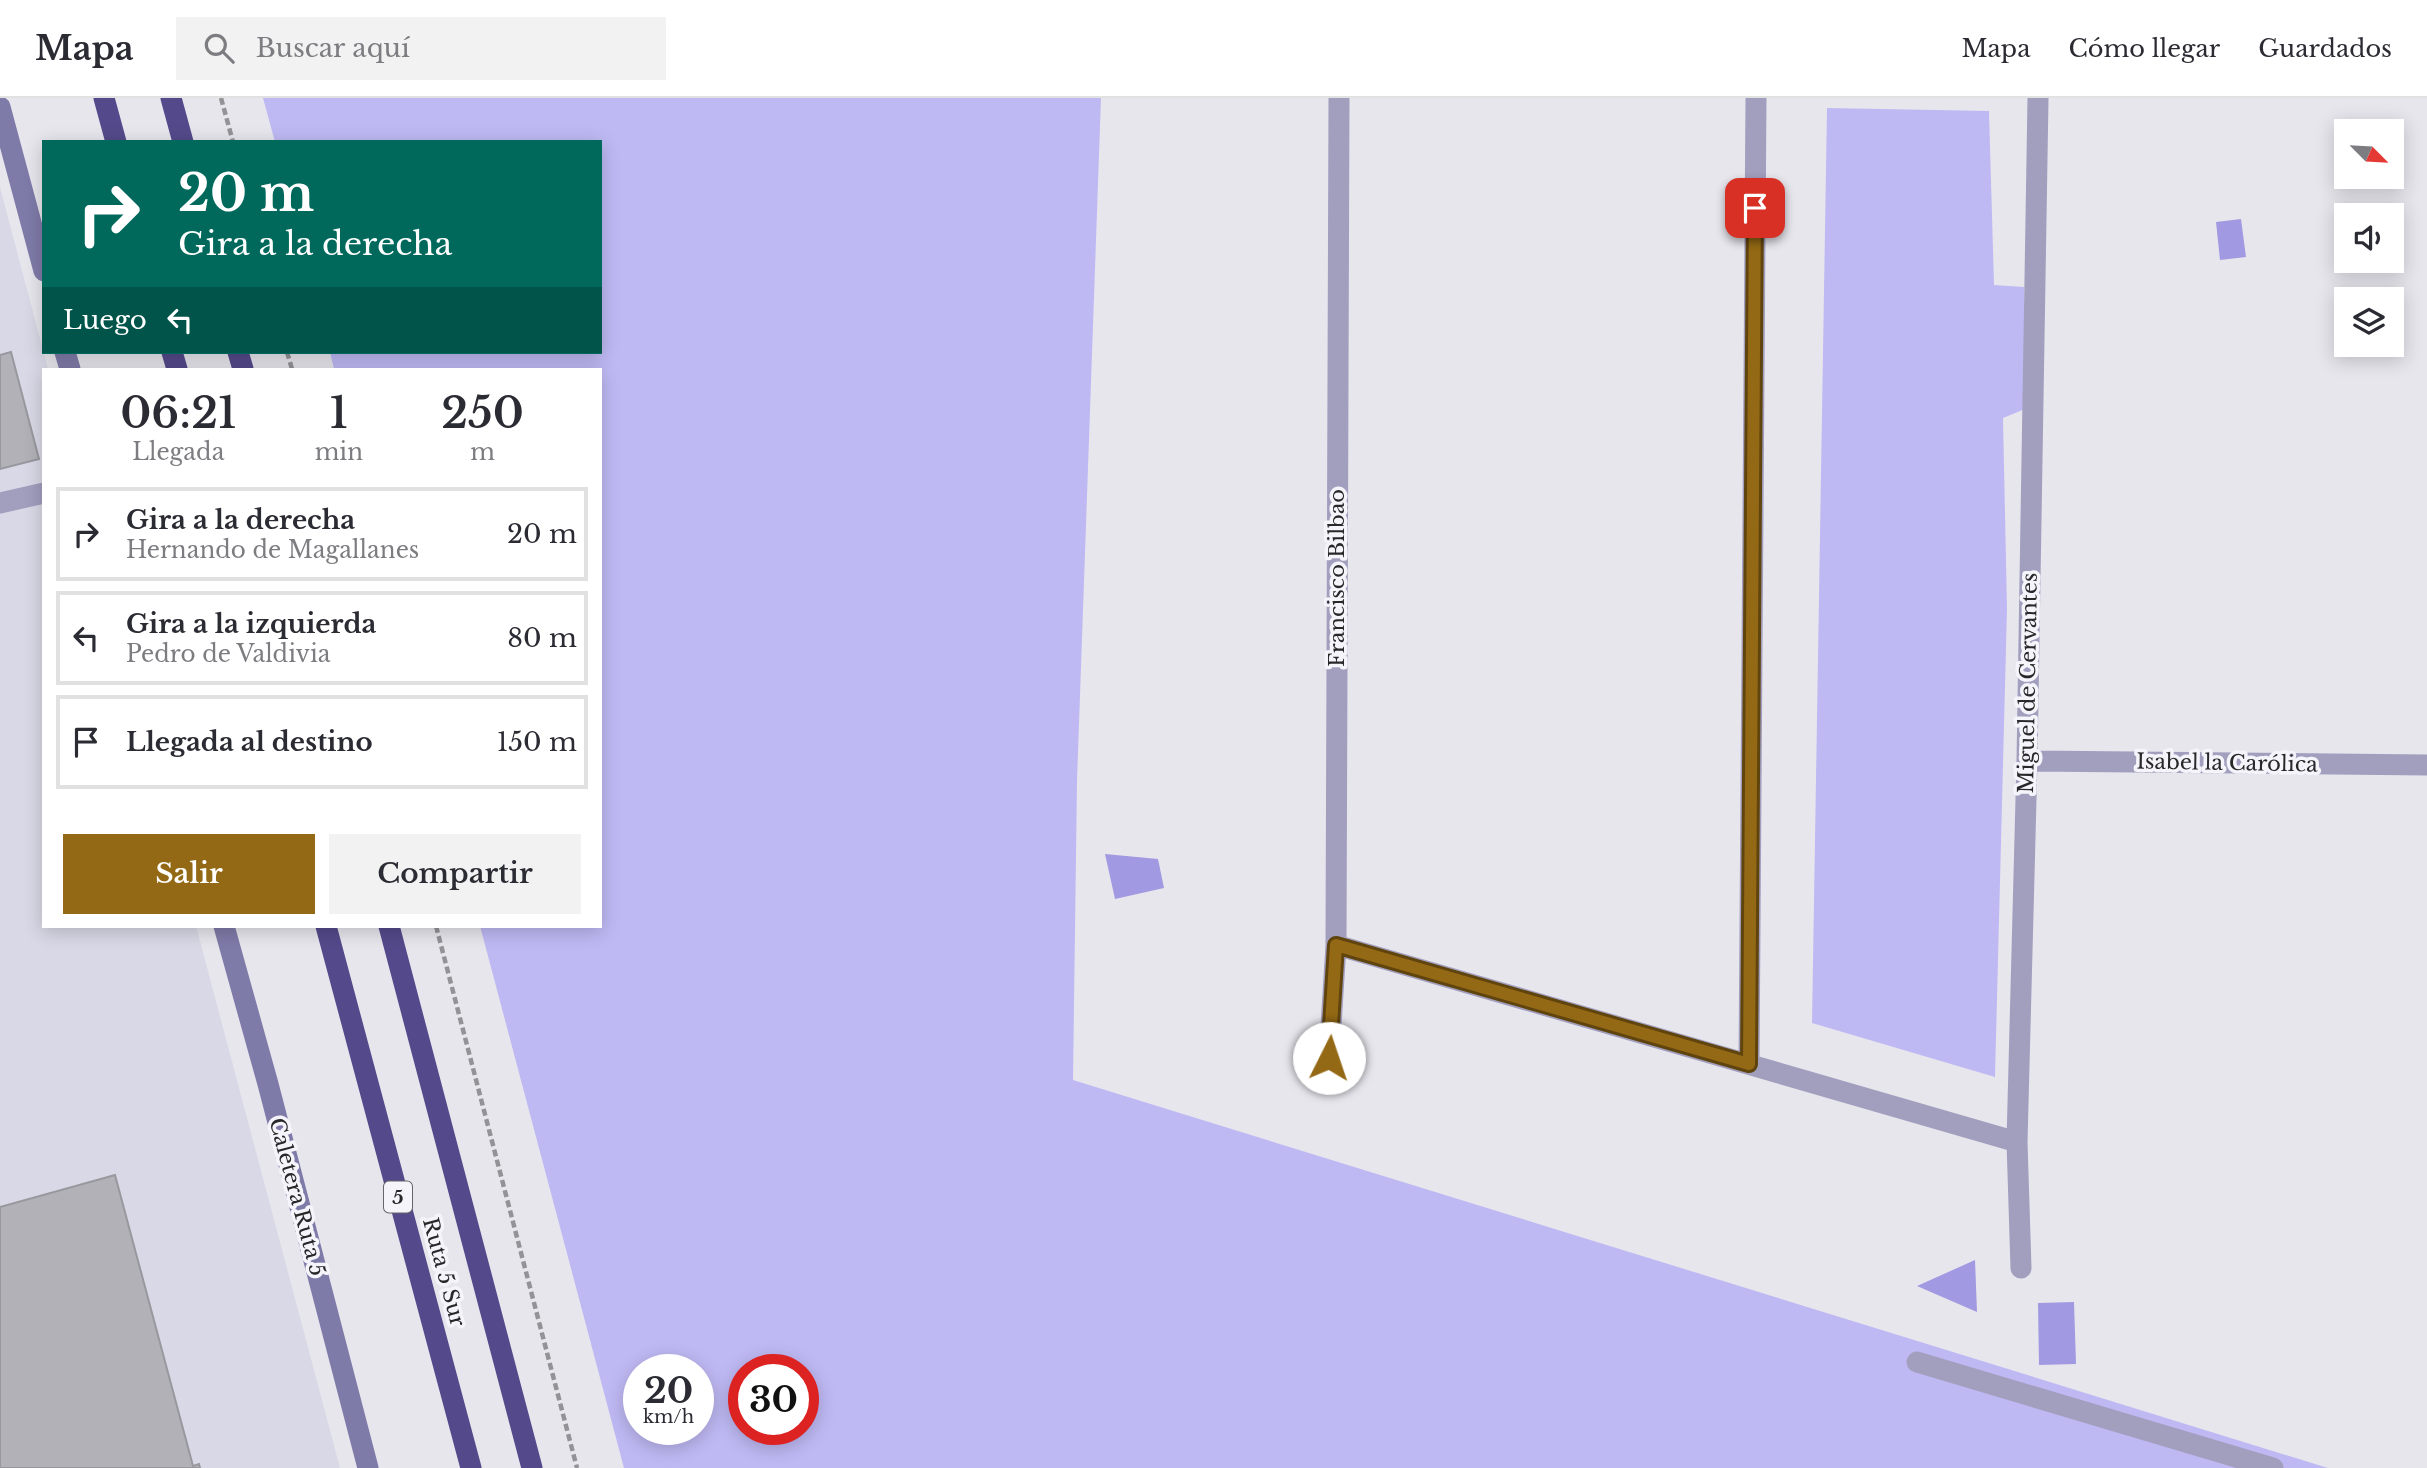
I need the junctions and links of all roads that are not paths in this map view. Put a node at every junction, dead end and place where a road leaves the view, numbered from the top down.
1 (104, 98) edge
2 (171, 98) edge
3 (1339, 98) edge
4 (1756, 98) edge
5 (2038, 98) edge
6 (0, 107) edge
7 (115, 140) edge
8 (182, 140) edge
9 (42, 264) edge
10 (42, 493) edge
11 (0, 503) edge
12 (2027, 761) junction
13 (2427, 765) edge
14 (225, 928) edge
15 (327, 928) edge
16 (390, 928) edge
17 (1336, 945) junction
18 (1329, 1058) dead end
19 (1749, 1064) junction
20 (2017, 1142) junction
21 (2021, 1268) dead end
22 (1917, 1362) dead end
23 (368, 1468) edge
24 (471, 1468) edge
25 (532, 1468) edge
26 (2273, 1468) edge

1 - 7 highway
2 - 8 highway
3 - 17 street, Francisco Bilbao
4 - 19 street
5 - 12 street, Miguel de Cervantes
6 - 9 street
10 - 11 street
12 - 13 street, Isabel la Carólica
12 - 20 street, Miguel de Cervantes
14 - 23 street, Caletera Ruta 5
15 - 24 highway, Ruta 5 Sur / 5
16 - 25 highway, Ruta 5 Sur
17 - 18 street, Francisco Bilbao
17 - 19 street
19 - 20 street
20 - 21 street, Miguel de Cervantes
22 - 26 street

